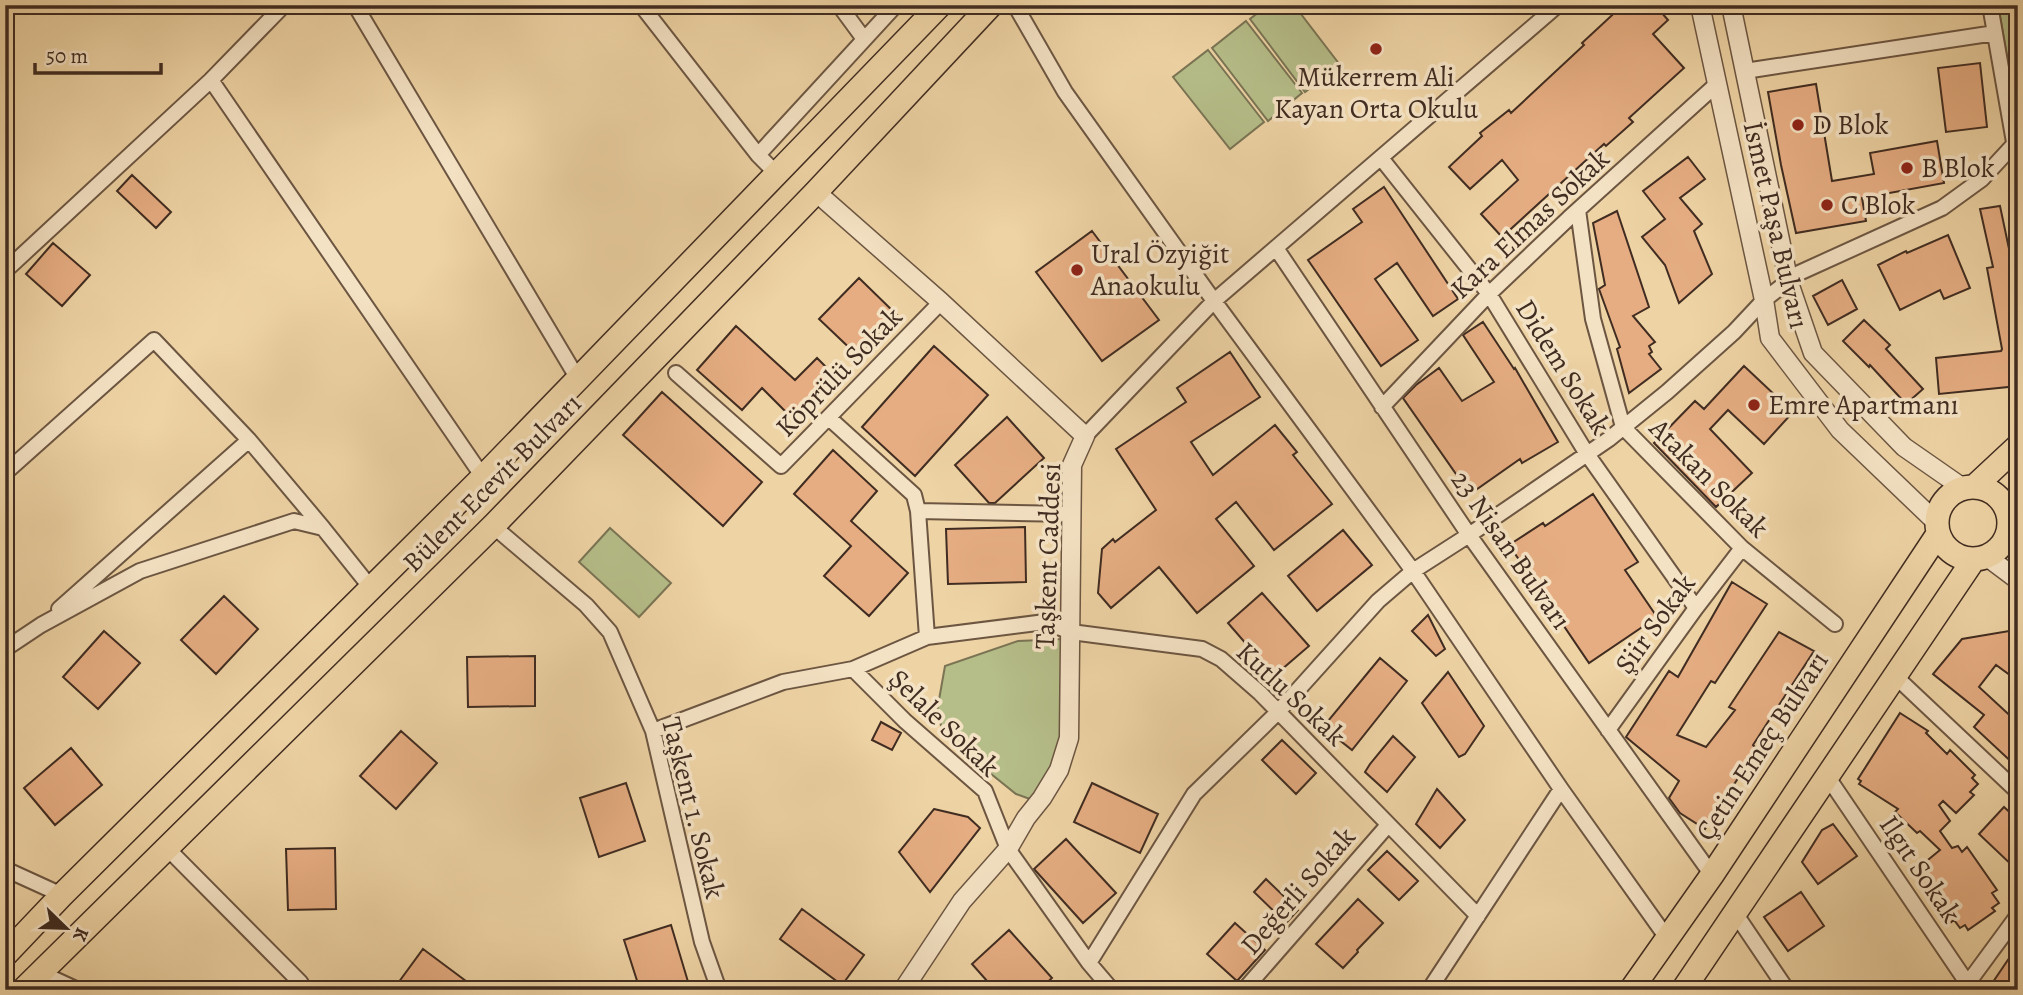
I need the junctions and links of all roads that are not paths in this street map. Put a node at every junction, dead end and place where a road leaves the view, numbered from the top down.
1 (284, 5) edge
2 (355, 5) edge
3 (640, 5) edge
4 (839, 5) edge
5 (896, 5) edge
6 (940, 5) edge
7 (990, 5) edge
8 (1014, 5) edge
9 (1558, 5) edge
10 (1700, 5) edge
11 (1731, 5) edge
12 (1990, 5) edge
13 (1994, 33) junction
14 (864, 39) junction
15 (1745, 71) junction
16 (211, 80) junction
17 (1717, 84) junction
18 (2016, 143) edge
19 (758, 155) junction
20 (1381, 158) junction
21 (2018, 165) edge
22 (777, 174) junction
23 (816, 192) junction
24 (1578, 210) junction
25 (1276, 248) junction
26 (5, 271) edge
27 (1788, 283) junction
28 (1489, 294) junction
29 (1764, 300) junction
30 (1214, 301) junction
31 (941, 302) junction
32 (676, 373) dead end
33 (578, 379) junction
34 (1382, 407) junction
35 (829, 418) junction
36 (1623, 427) junction
37 (1085, 436) junction
38 (249, 440) junction
39 (2018, 446) edge
40 (1587, 454) junction
41 (5, 473) edge
42 (483, 477) junction
43 (1969, 488) junction
44 (918, 511) junction
45 (1071, 514) junction
46 (2013, 521) edge
47 (493, 526) junction
48 (323, 528) junction
49 (1938, 528) junction
50 (1469, 535) junction
51 (1742, 548) junction
52 (1980, 558) junction
53 (1413, 571) junction
54 (2018, 580) edge
55 (371, 588) junction
56 (1696, 608) junction
57 (1835, 624) dead end
58 (41, 625) junction
59 (1071, 632) junction
60 (928, 637) junction
61 (5, 649) edge
62 (853, 669) junction
63 (1895, 676) junction
64 (1278, 712) junction
65 (1608, 730) junction
66 (653, 732) junction
67 (1827, 776) junction
68 (1561, 789) junction
69 (2018, 792) edge
70 (1388, 825) junction
71 (166, 847) junction
72 (1008, 849) junction
73 (5, 869) edge
74 (1712, 875) junction
75 (62, 895) junction
76 (1735, 913) junction
77 (2018, 915) edge
78 (1478, 916) junction
79 (1667, 938) junction
80 (5, 955) edge
81 (1089, 963) junction
82 (40, 973) junction
83 (1689, 987) edge
84 (1970, 987) edge
85 (23, 990) edge
86 (78, 990) edge
87 (305, 990) edge
88 (719, 990) edge
89 (903, 990) edge
90 (1112, 990) edge
91 (1244, 990) edge
92 (1429, 990) edge
93 (1631, 990) edge
94 (1787, 990) edge

1 - 16 street
2 - 33 street
3 - 19 street
4 - 14 street
5 - 14 street
6 - 22 main road, Bülent Ecevit Bulvarı
7 - 23 main road, Bülent Ecevit Bulvarı
8 - 30 street
9 - 20 street
10 - 17 street, İsmet Paşa Bulvarı
11 - 15 street, İsmet Paşa Bulvarı
12 - 13 street
13 - 15 street
13 - 18 street
14 - 19 street
15 - 27 street, İsmet Paşa Bulvarı
16 - 26 street
16 - 42 street
17 - 24 street, Kara Elmas Sokak
17 - 29 street, İsmet Paşa Bulvarı
18 - 21 street
18 - 27 street
19 - 22 street
20 - 25 street
20 - 28 street, Didem Sokak
22 - 33 main road, Bülent Ecevit Bulvarı
23 - 31 street, Taşkent Caddesi
23 - 47 main road, Bülent Ecevit Bulvarı
24 - 28 street, Kara Elmas Sokak
24 - 36 street, Atakan Sokak
25 - 30 street
25 - 34 street, 23 Nisan Bulvarı
27 - 29 street
27 - 43 street, İsmet Paşa Bulvarı
28 - 34 street, Kara Elmas Sokak
28 - 40 street, Didem Sokak
29 - 36 street
29 - 49 street, İsmet Paşa Bulvarı
30 - 37 street
30 - 53 street
31 - 35 street, Köprülü Sokak
31 - 37 street, Taşkent Caddesi
32 - 35 street, Köprülü Sokak
33 - 42 main road, Bülent Ecevit Bulvarı
34 - 50 street, 23 Nisan Bulvarı
35 - 44 street
36 - 40 street
36 - 51 street, Atakan Sokak
37 - 45 street, Taşkent Caddesi
38 - 41 street
38 - 48 street
38 - 58 street
39 - 43 main road
40 - 50 street
40 - 56 street, Didem Sokak
42 - 55 main road, Bülent Ecevit Bulvarı
43 - 46 main road
43 - 49 main road
44 - 45 street
44 - 60 street
45 - 59 street, Taşkent Caddesi
46 - 52 main road
47 - 66 street, Taşkent 1. Sokak
47 - 71 main road, Bülent Ecevit Bulvarı
48 - 55 street
48 - 58 street
49 - 52 main road
49 - 74 main road, Çetin Emeç Bulvarı
50 - 53 street
50 - 65 street, 23 Nisan Bulvarı
51 - 56 street, Şiir Sokak
51 - 57 street, Atakan Sokak
52 - 54 street
52 - 63 main road
53 - 64 street
53 - 68 street
55 - 75 main road, Bülent Ecevit Bulvarı
56 - 65 street, Şiir Sokak
58 - 61 street
59 - 60 street, Kutlu Sokak
59 - 64 street, Kutlu Sokak
59 - 72 street, Taşkent Caddesi
60 - 62 street, Kutlu Sokak
62 - 66 street, Kutlu Sokak
62 - 72 street, Şelale Sokak
63 - 67 main road
63 - 69 street
64 - 70 street, Kutlu Sokak
64 - 81 street
65 - 74 street, 23 Nisan Bulvarı
66 - 88 street, Taşkent 1. Sokak
67 - 76 main road
67 - 84 street, Ilgıt Sokak
68 - 78 street
68 - 79 street
70 - 78 street, Kutlu Sokak
70 - 91 street, Değerli Sokak
71 - 82 main road, Bülent Ecevit Bulvarı
71 - 87 street
72 - 81 street, Şelale Sokak
72 - 89 street, Taşkent Caddesi
73 - 75 street
74 - 79 main road, Çetin Emeç Bulvarı
75 - 80 main road, Bülent Ecevit Bulvarı
76 - 83 main road
76 - 94 street
77 - 84 street
78 - 92 street
79 - 93 main road, Çetin Emeç Bulvarı
81 - 90 street, Şelale Sokak
82 - 85 main road, Bülent Ecevit Bulvarı
82 - 86 street

